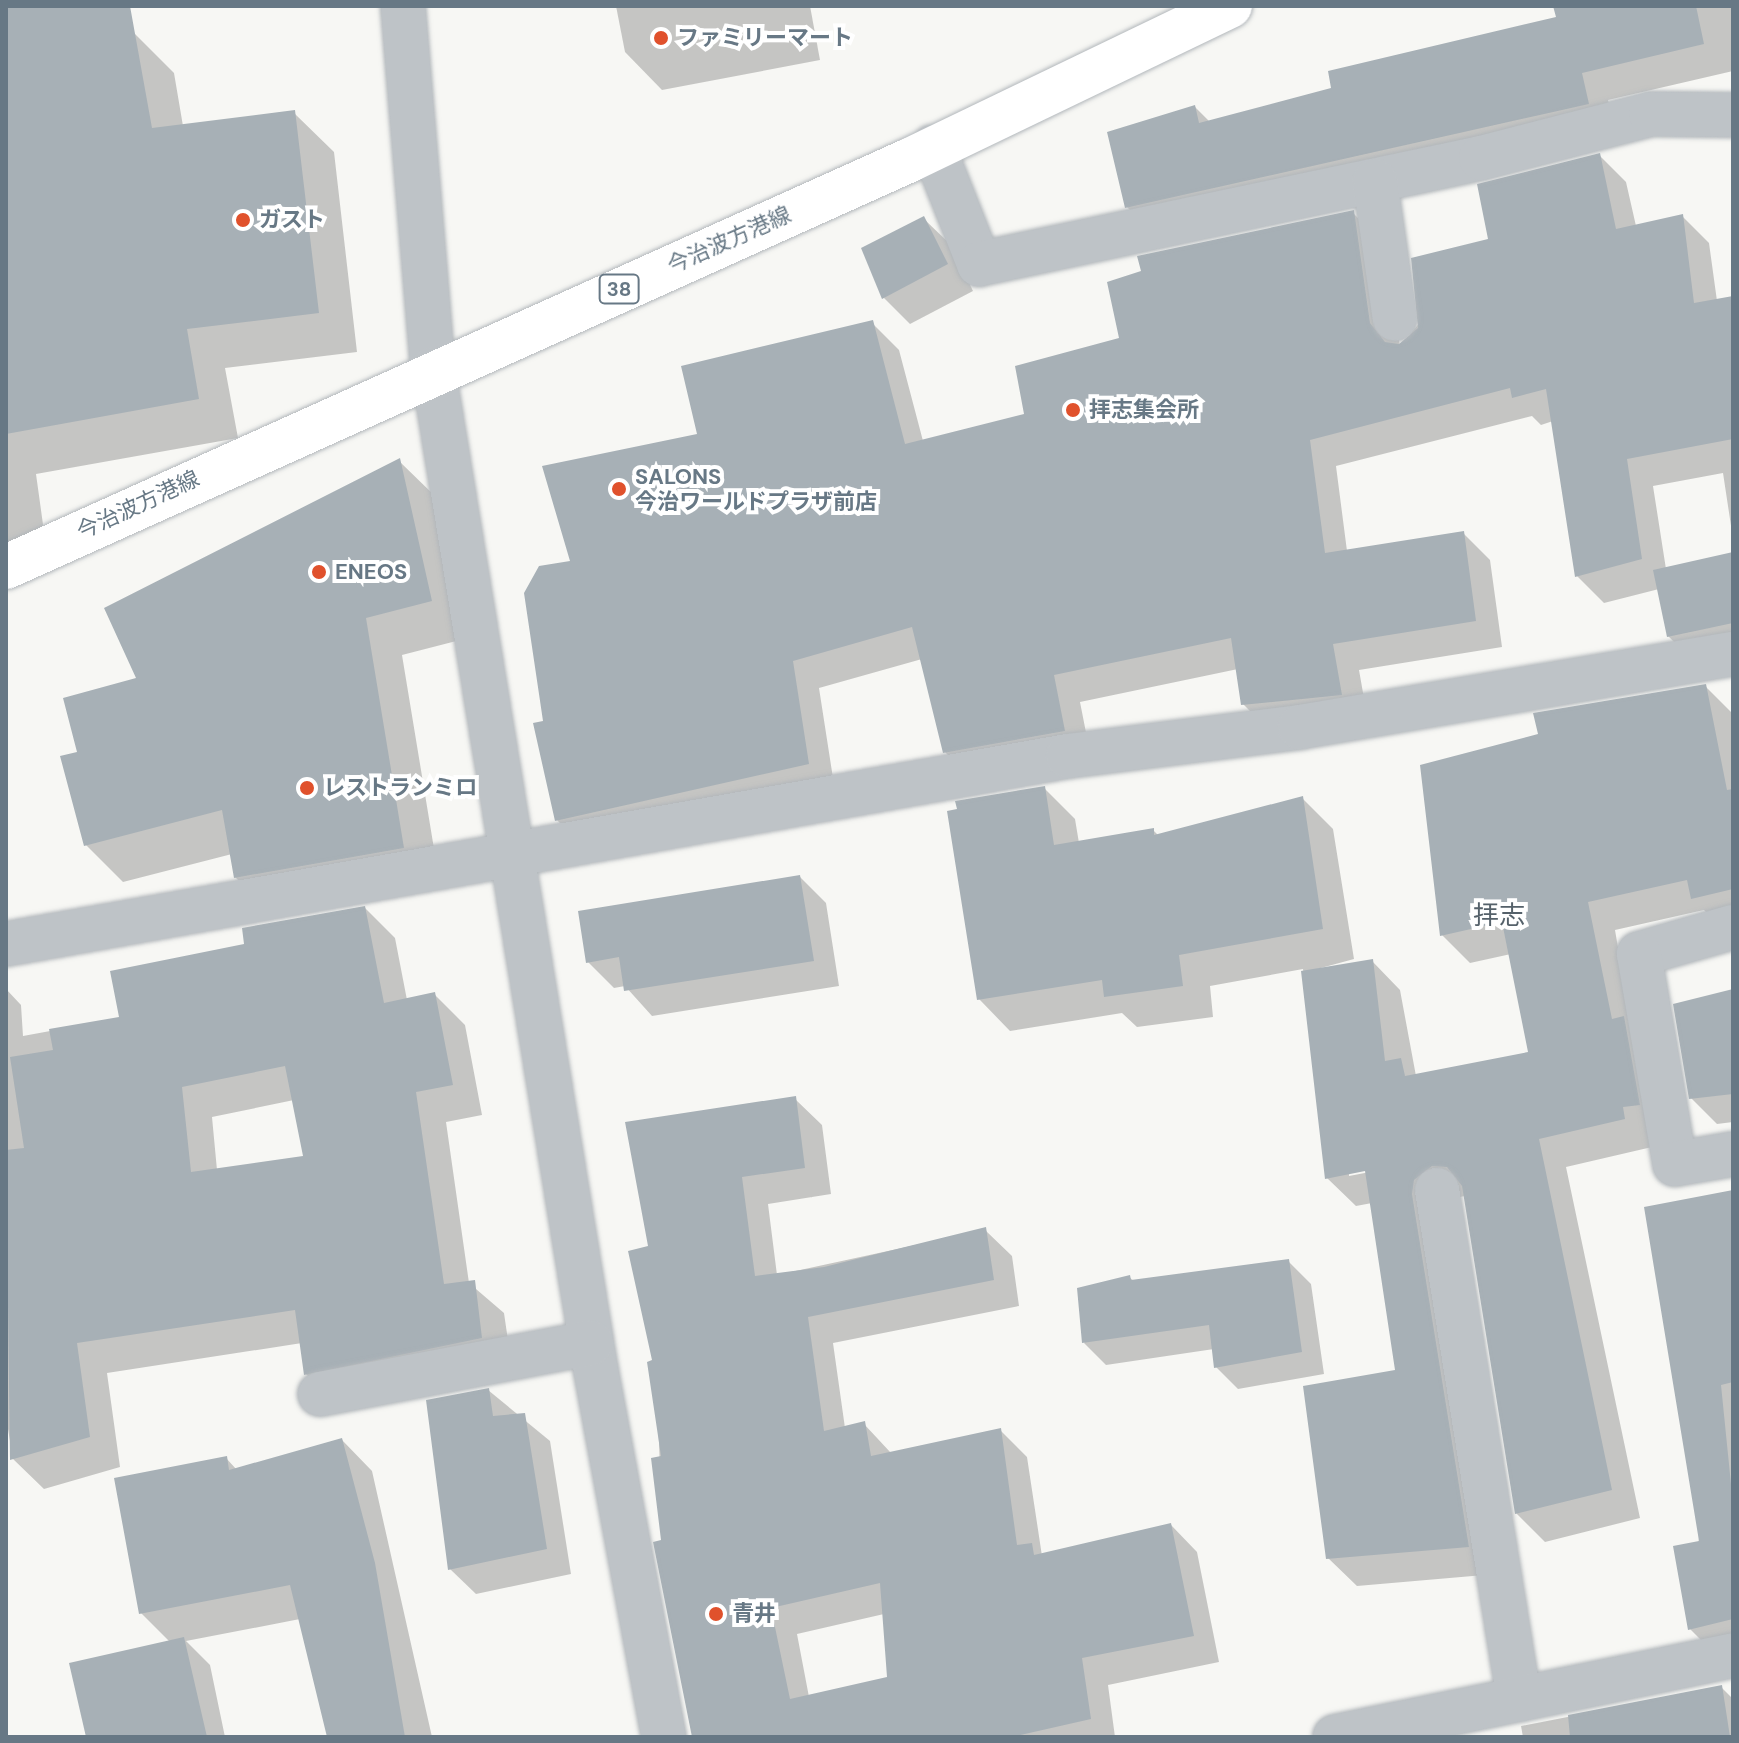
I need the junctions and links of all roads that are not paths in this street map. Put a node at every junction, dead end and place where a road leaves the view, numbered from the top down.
1 (403, 6) edge
2 (1230, 6) edge
3 (1733, 115) edge
4 (933, 147) junction
5 (1375, 181) junction
6 (1395, 319) dead end
7 (433, 369) junction
8 (6, 567) edge
9 (1733, 654) edge
10 (514, 858) junction
11 (1733, 927) edge
12 (6, 944) edge
13 (1733, 1154) edge
14 (1437, 1190) dead end
15 (591, 1343) junction
16 (320, 1394) dead end
17 (1733, 1655) edge
18 (1519, 1699) junction
19 (1478, 1723) edge
20 (664, 1737) edge
21 (1335, 1737) edge

1 - 7 street
2 - 4 main road, 今治波方港線 / 38
3 - 5 street
4 - 5 street
4 - 7 main road, 今治波方港線 / 38
5 - 6 street
7 - 8 main road, 今治波方港線 / 38
7 - 10 street
9 - 10 street
10 - 12 street
10 - 15 street
11 - 13 street
14 - 18 street
15 - 16 street
15 - 20 street
17 - 18 street
18 - 19 street
19 - 21 street

